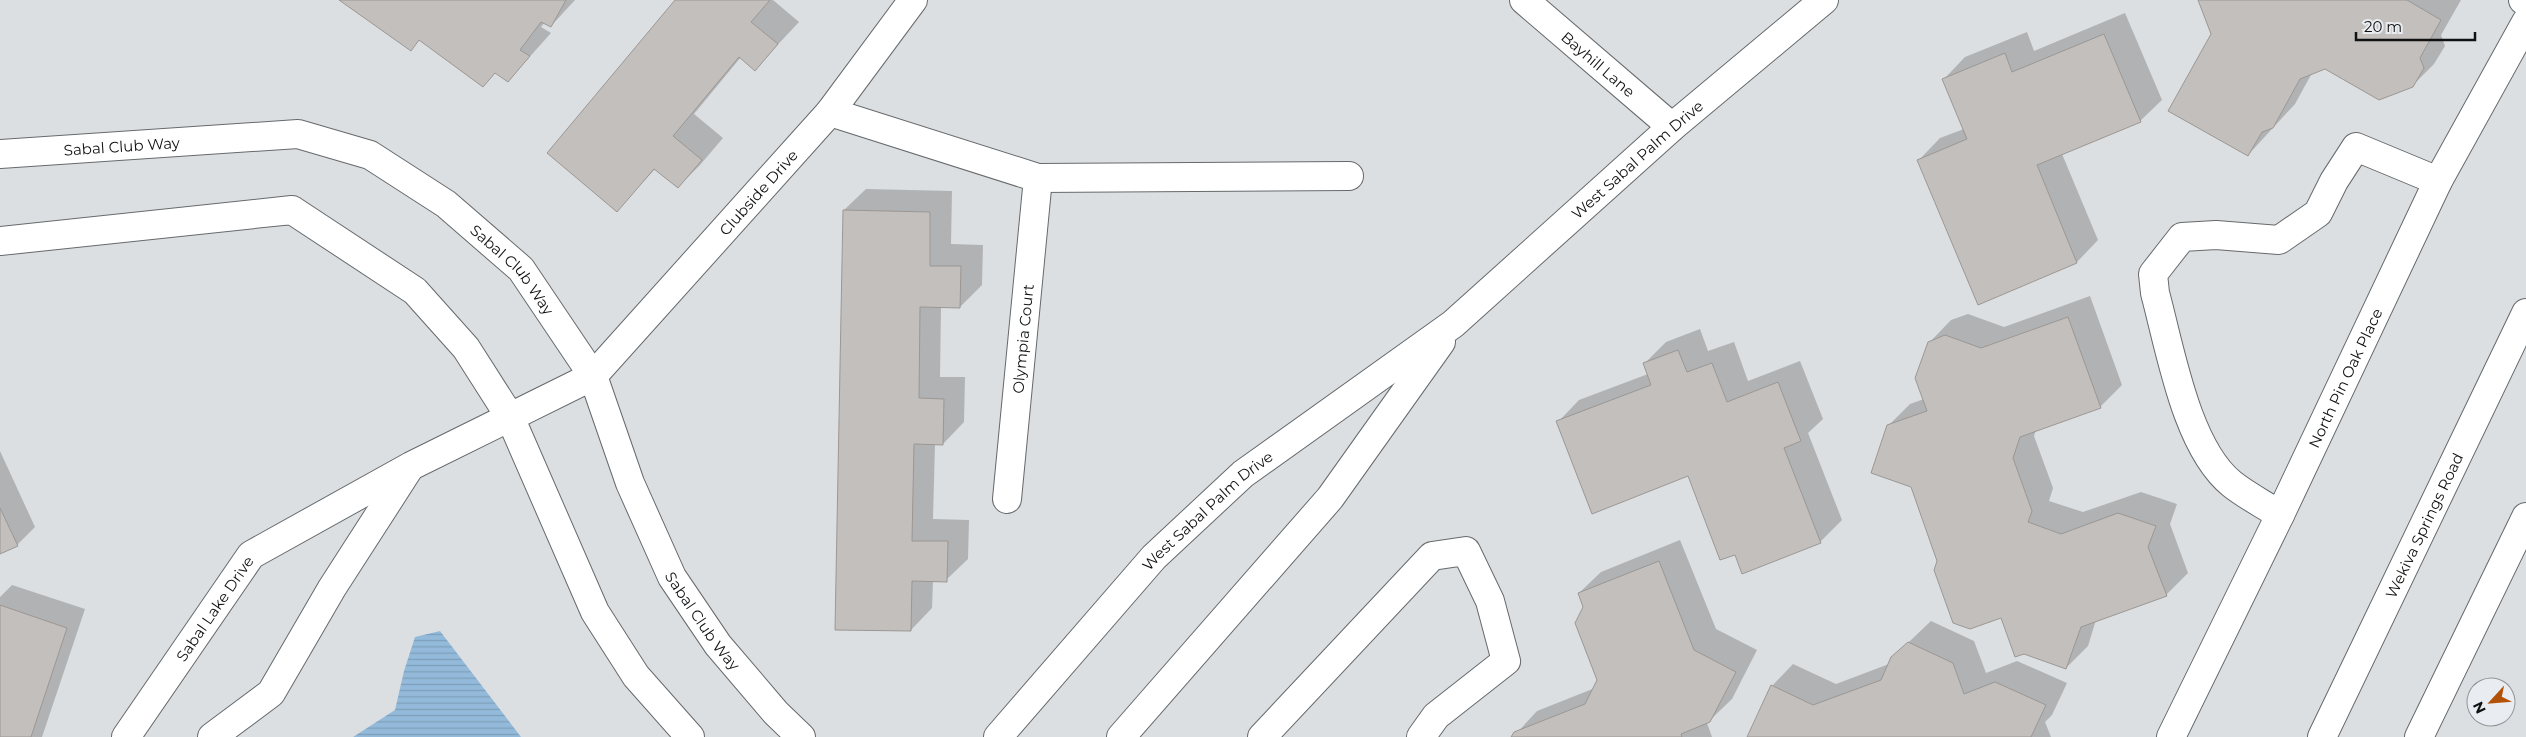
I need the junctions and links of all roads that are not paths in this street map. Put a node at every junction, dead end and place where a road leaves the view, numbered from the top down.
1 (913, 0) edge
2 (1524, 0) edge
3 (1824, 0) edge
4 (2523, 0) edge
5 (2526, 2) edge
6 (2526, 22) edge
7 (830, 112) junction
8 (1672, 127) junction
9 (0, 154) edge
10 (1349, 176) dead end
11 (1038, 178) junction
12 (2438, 181) junction
13 (0, 241) edge
14 (2526, 313) edge
15 (1453, 324) junction
16 (593, 376) junction
17 (510, 417) junction
18 (411, 466) junction
19 (1007, 499) dead end
20 (2280, 515) junction
21 (2526, 517) edge
22 (126, 737) edge
23 (212, 737) edge
24 (690, 737) edge
25 (801, 737) edge
26 (998, 737) edge
27 (1121, 737) edge
28 (1262, 737) edge
29 (1422, 737) edge
30 (2171, 737) edge
31 (2322, 737) edge
32 (2420, 737) edge

1 - 7 street, Clubside Drive
2 - 8 street, Bayhill Lane
3 - 8 street, West Sabal Palm Drive
4 - 5 street
6 - 12 street, North Pin Oak Place
7 - 11 street
7 - 16 street, Clubside Drive
8 - 15 street, West Sabal Palm Drive
9 - 16 street, Sabal Club Way
10 - 11 street
11 - 19 street, Olympia Court
12 - 20 street, North Pin Oak Place
12 - 20 street
13 - 17 street
14 - 31 street, Wekiva Springs Road
15 - 26 street, West Sabal Palm Drive
15 - 27 street, West Sabal Palm Drive
16 - 17 street, Sabal Lake Drive
16 - 25 street, Sabal Club Way
17 - 18 street, Sabal Lake Drive
17 - 24 street
18 - 22 street, Sabal Lake Drive
18 - 23 street
20 - 30 street, North Pin Oak Place
21 - 32 street
28 - 29 street

